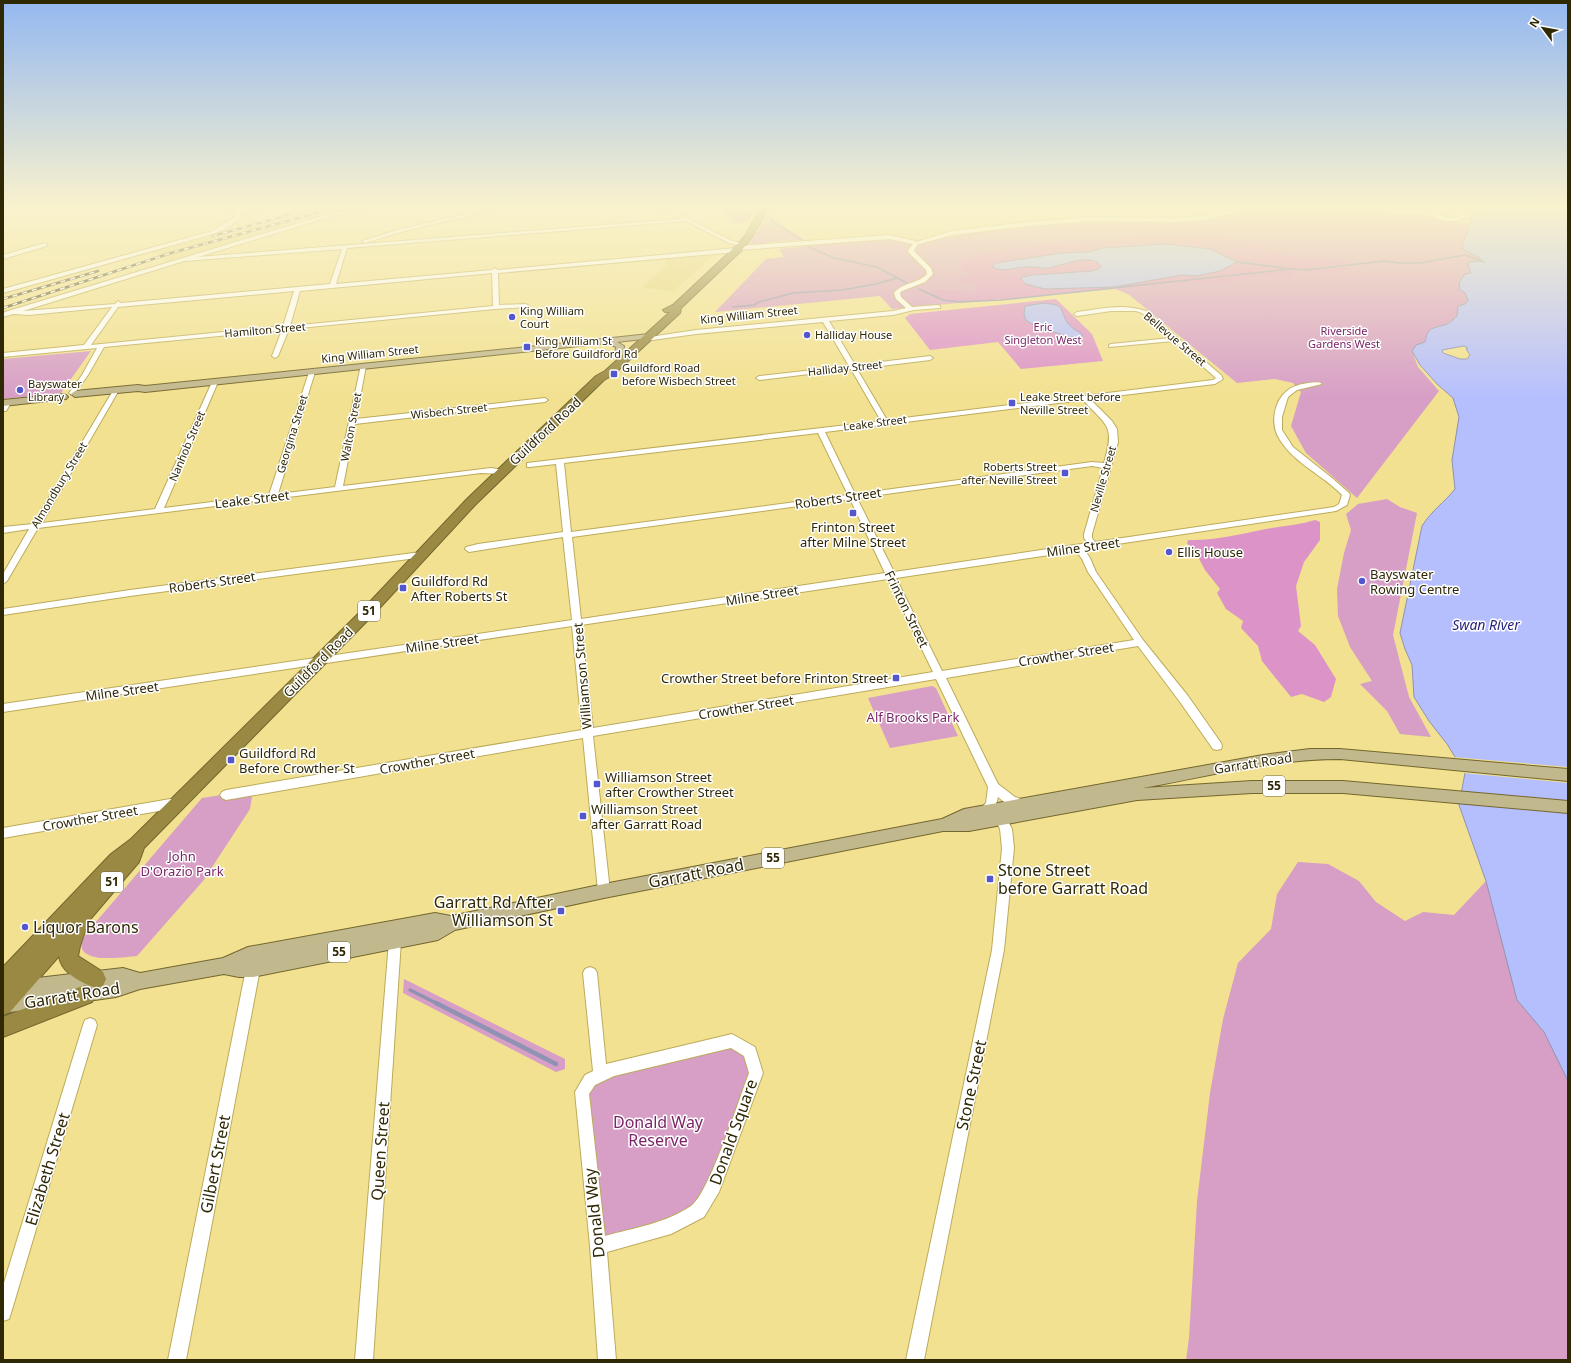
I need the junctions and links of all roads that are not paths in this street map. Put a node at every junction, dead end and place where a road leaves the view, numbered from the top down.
1 (495, 270) edge
2 (76, 271) edge
3 (146, 271) edge
4 (338, 271) edge
5 (488, 271) edge
6 (715, 271) edge
7 (929, 271) edge
8 (333, 285) junction
9 (298, 288) junction
10 (3, 291) edge
11 (117, 304) junction
12 (526, 306) dead end
13 (495, 307) junction
14 (938, 307) dead end
15 (911, 308) junction
16 (19, 309) junction
17 (10, 312) junction
18 (1077, 314) dead end
19 (3, 315) edge
20 (825, 319) junction
21 (286, 328) junction
22 (641, 338) junction
23 (1176, 339) junction
24 (597, 342) junction
25 (611, 343) junction
26 (101, 346) junction
27 (1111, 346) dead end
28 (86, 347) junction
29 (3, 355) edge
30 (619, 355) junction
31 (275, 356) dead end
32 (930, 358) dead end
33 (363, 366) junction
34 (853, 367) junction
35 (312, 372) junction
36 (600, 378) junction
37 (759, 378) dead end
38 (1220, 379) joint
39 (215, 382) junction
40 (1319, 384) dead end
41 (115, 392) junction
42 (70, 395) junction
43 (1086, 398) junction
44 (545, 400) dead end
45 (4, 405) edge
46 (352, 422) junction
47 (885, 422) junction
48 (820, 430) junction
49 (560, 462) junction
50 (530, 465) dead end
51 (1108, 466) junction
52 (501, 472) junction
53 (339, 488) junction
54 (273, 496) junction
55 (853, 496) junction
56 (159, 510) junction
57 (35, 526) junction
58 (3, 530) edge
59 (568, 534) junction
60 (1093, 545) junction
61 (1078, 548) junction
62 (469, 549) dead end
63 (421, 556) junction
64 (891, 575) junction
65 (3, 581) edge
66 (3, 612) edge
67 (577, 622) junction
68 (1140, 642) junction
69 (320, 661) junction
70 (940, 675) junction
71 (3, 708) edge
72 (588, 733) junction
73 (1217, 746) dead end
74 (1568, 775) edge
75 (994, 787) junction
76 (226, 795) dead end
77 (176, 803) junction
78 (1022, 804) junction
79 (1568, 807) edge
80 (993, 814) junction
81 (3, 833) edge
82 (137, 844) junction
83 (604, 891) junction
84 (81, 916) junction
85 (451, 923) junction
86 (395, 941) junction
87 (224, 966) junction
88 (253, 969) junction
89 (590, 973) dead end
90 (96, 978) junction
91 (140, 982) junction
92 (8, 986) edge
93 (85, 995) junction
94 (3, 1005) edge
95 (90, 1025) dead end
96 (3, 1027) edge
97 (600, 1075) junction
98 (598, 1246) junction
99 (3, 1313) edge
100 (177, 1360) edge
101 (364, 1360) edge
102 (607, 1360) edge
103 (915, 1360) edge

1 - 13 street
2 - 10 street
3 - 16 street
4 - 8 street
5 - 8 street
6 - 22 highway, Guildford Road / 51
7 - 15 street
8 - 9 street
9 - 11 street
9 - 21 street
11 - 16 street
11 - 17 street
11 - 28 street
12 - 13 street, Hamilton Street
13 - 21 street, Hamilton Street
14 - 15 street, King William Street
15 - 20 street, King William Street
16 - 17 street
17 - 19 street
18 - 23 street, Bellevue Street
20 - 22 street, King William Street
20 - 34 street
21 - 26 street, Hamilton Street
21 - 31 street
22 - 24 main road, King William Street
22 - 25 main road, King William Street
22 - 30 highway, Guildford Road / 51
22 - 36 highway, Guildford Road / 51
23 - 27 street
23 - 38 street, Bellevue Street
24 - 25 main road, King William Street
24 - 33 main road, King William Street
25 - 30 main road
26 - 28 street, Hamilton Street
26 - 42 street
28 - 29 street, Hamilton Street
30 - 36 highway, Guildford Road / 51
32 - 34 street, Halliday Street
33 - 35 main road, King William Street
33 - 46 street, Walton Street
34 - 37 street, Halliday Street
34 - 47 street
35 - 39 main road, King William Street
35 - 54 street, Georgina Street
36 - 52 highway, Guildford Road / 51
38 - 43 street, Leake Street
39 - 41 main road, King William Street
39 - 56 street, Nanhob Street
40 - 60 street, Milne Street
41 - 42 main road, King William Street
41 - 57 street, Almondbury Street
42 - 45 main road, King William Street
43 - 47 street, Leake Street
43 - 51 street, Neville Street
44 - 46 street, Wisbech Street
46 - 53 street, Walton Street
47 - 48 street, Leake Street
48 - 49 street, Leake Street
48 - 55 street, Frinton Street
49 - 50 street, Leake Street
49 - 59 street, Williamson Street
51 - 55 street, Roberts Street
51 - 60 street, Neville Street
52 - 53 street, Leake Street
52 - 63 highway, Guildford Road / 51
53 - 54 street, Leake Street
54 - 56 street, Leake Street
55 - 59 street, Roberts Street
55 - 64 street, Frinton Street
56 - 57 street, Leake Street
57 - 58 street, Leake Street
57 - 65 street, Almondbury Street
59 - 62 street, Roberts Street
59 - 67 street, Williamson Street
60 - 61 street, Milne Street
61 - 64 street, Milne Street
61 - 68 street
63 - 66 street, Roberts Street
63 - 69 highway, Guildford Road / 51
64 - 67 street, Milne Street
64 - 70 street, Frinton Street
67 - 69 street, Milne Street
67 - 72 street, Williamson Street
68 - 70 street, Crowther Street
68 - 73 street
69 - 71 street, Milne Street
69 - 77 highway, Guildford Road / 51
70 - 72 street, Crowther Street
70 - 75 street, Frinton Street
72 - 76 street, Crowther Street
72 - 83 street, Williamson Street
74 - 78 main road, Garratt Road / 55
75 - 78 street, Frinton Street
75 - 80 street
77 - 81 street, Crowther Street
77 - 82 highway, Guildford Road / 51
78 - 80 main road, Garratt Road / 55
79 - 80 main road, Garratt Road / 55
80 - 83 main road, Garratt Road / 55
80 - 103 street, Stone Street
82 - 84 highway, Guildford Road / 51
82 - 92 highway, Guildford Road / 51
83 - 85 main road, Garratt Road / 55
84 - 90 highway
84 - 92 highway, Guildford Road / 51
85 - 86 main road, Garratt Road / 55
85 - 87 main road, Garratt Road / 55
86 - 88 main road, Garratt Road / 55
86 - 101 street, Queen Street
87 - 88 main road, Garratt Road / 55
87 - 91 main road, Garratt Road / 55
88 - 100 street, Gilbert Street
89 - 97 street
90 - 91 main road, Garratt Road / 55
90 - 92 main road, Garratt Road / 55
91 - 93 main road, Garratt Road / 55
92 - 94 highway, Guildford Road / 51
93 - 94 main road, Garratt Road / 55
93 - 96 highway
95 - 99 street, Elizabeth Street
97 - 98 street, Donald Way
97 - 98 street, Donald Square
98 - 102 street, Donald Way

